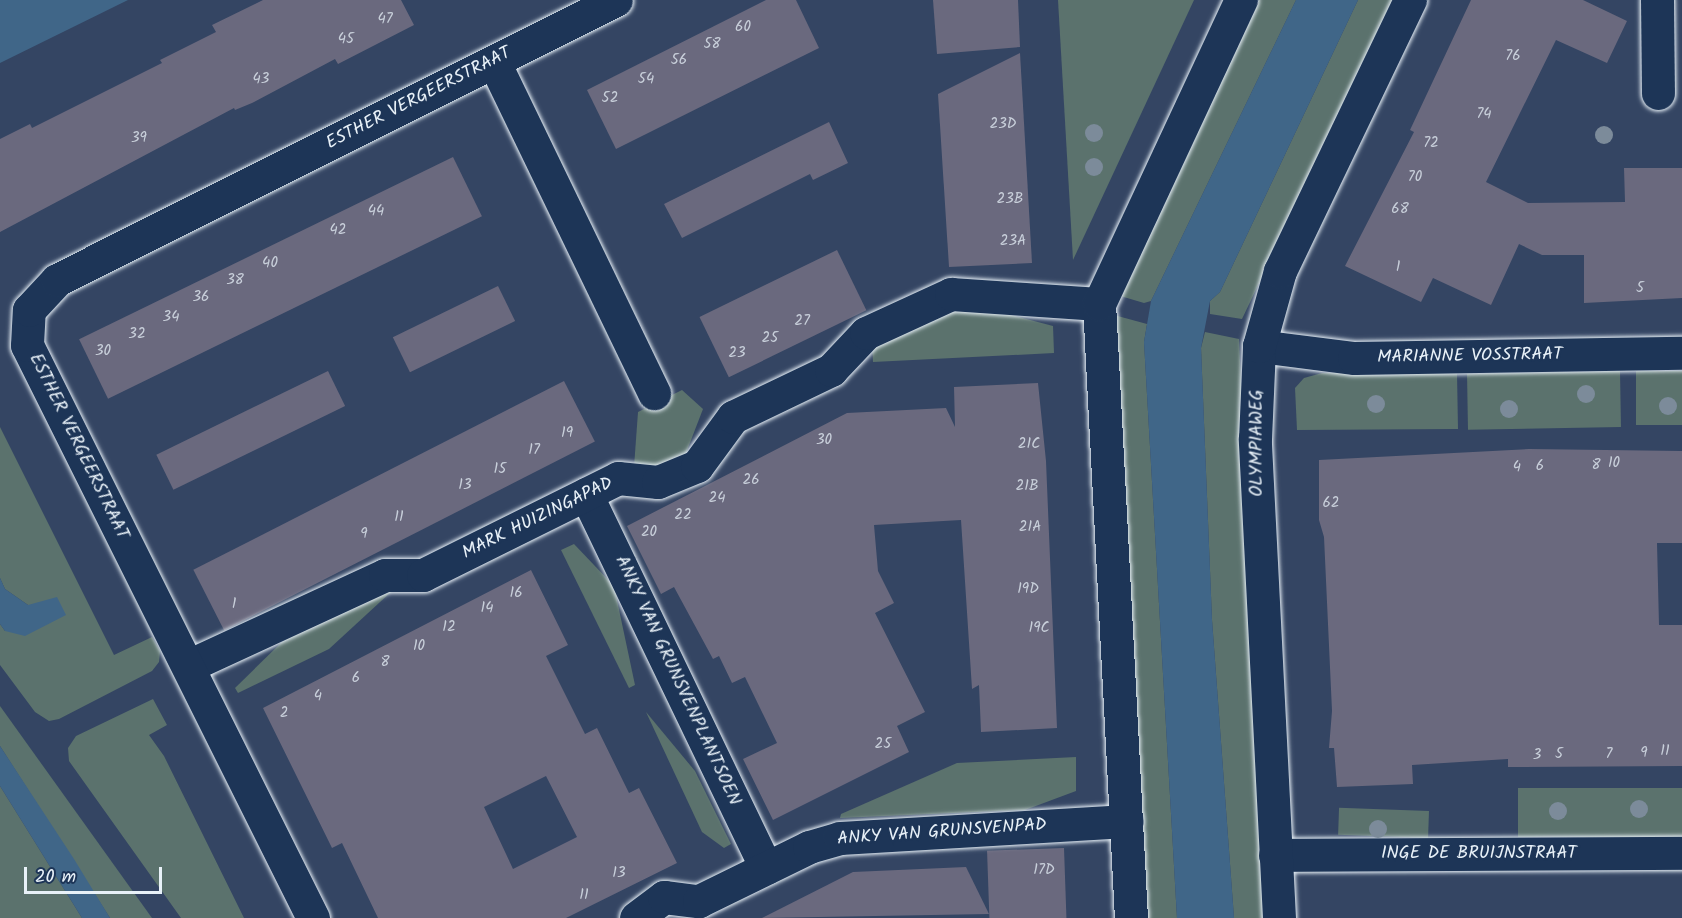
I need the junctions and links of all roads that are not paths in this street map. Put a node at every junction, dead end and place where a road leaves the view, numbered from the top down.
1 (616, 0) edge
2 (1241, 0) edge
3 (1410, 0) edge
4 (1657, 0) edge
5 (494, 62) junction
6 (1658, 93) dead end
7 (1099, 304) junction
8 (1259, 346) junction
9 (1682, 353) edge
10 (654, 393) dead end
11 (586, 494) junction
12 (188, 666) junction
13 (1126, 821) junction
14 (1682, 854) edge
15 (1275, 855) junction
16 (766, 868) junction
17 (313, 918) edge
18 (636, 918) edge
19 (1131, 918) edge
20 (1279, 918) edge

1 - 5 street, ESTHER VERGEERSTRAAT
2 - 7 street
3 - 8 street, OLYMPIAWEG
4 - 6 street
5 - 10 street
5 - 12 street, ESTHER VERGEERSTRAAT
7 - 11 street, MARK HUIZINGAPAD
7 - 13 street
8 - 9 street, MARIANNE VOSSTRAAT
8 - 15 street, OLYMPIAWEG
11 - 12 street, MARK HUIZINGAPAD
11 - 16 street, ANKY VAN GRUNSVENPLANTSOEN
12 - 17 street, ESTHER VERGEERSTRAAT
13 - 16 street, ANKY VAN GRUNSVENPAD
13 - 19 street
14 - 15 street, INGE DE BRUIJNSTRAAT
15 - 20 street, OLYMPIAWEG
16 - 18 street, ANKY VAN GRUNSVENPAD

